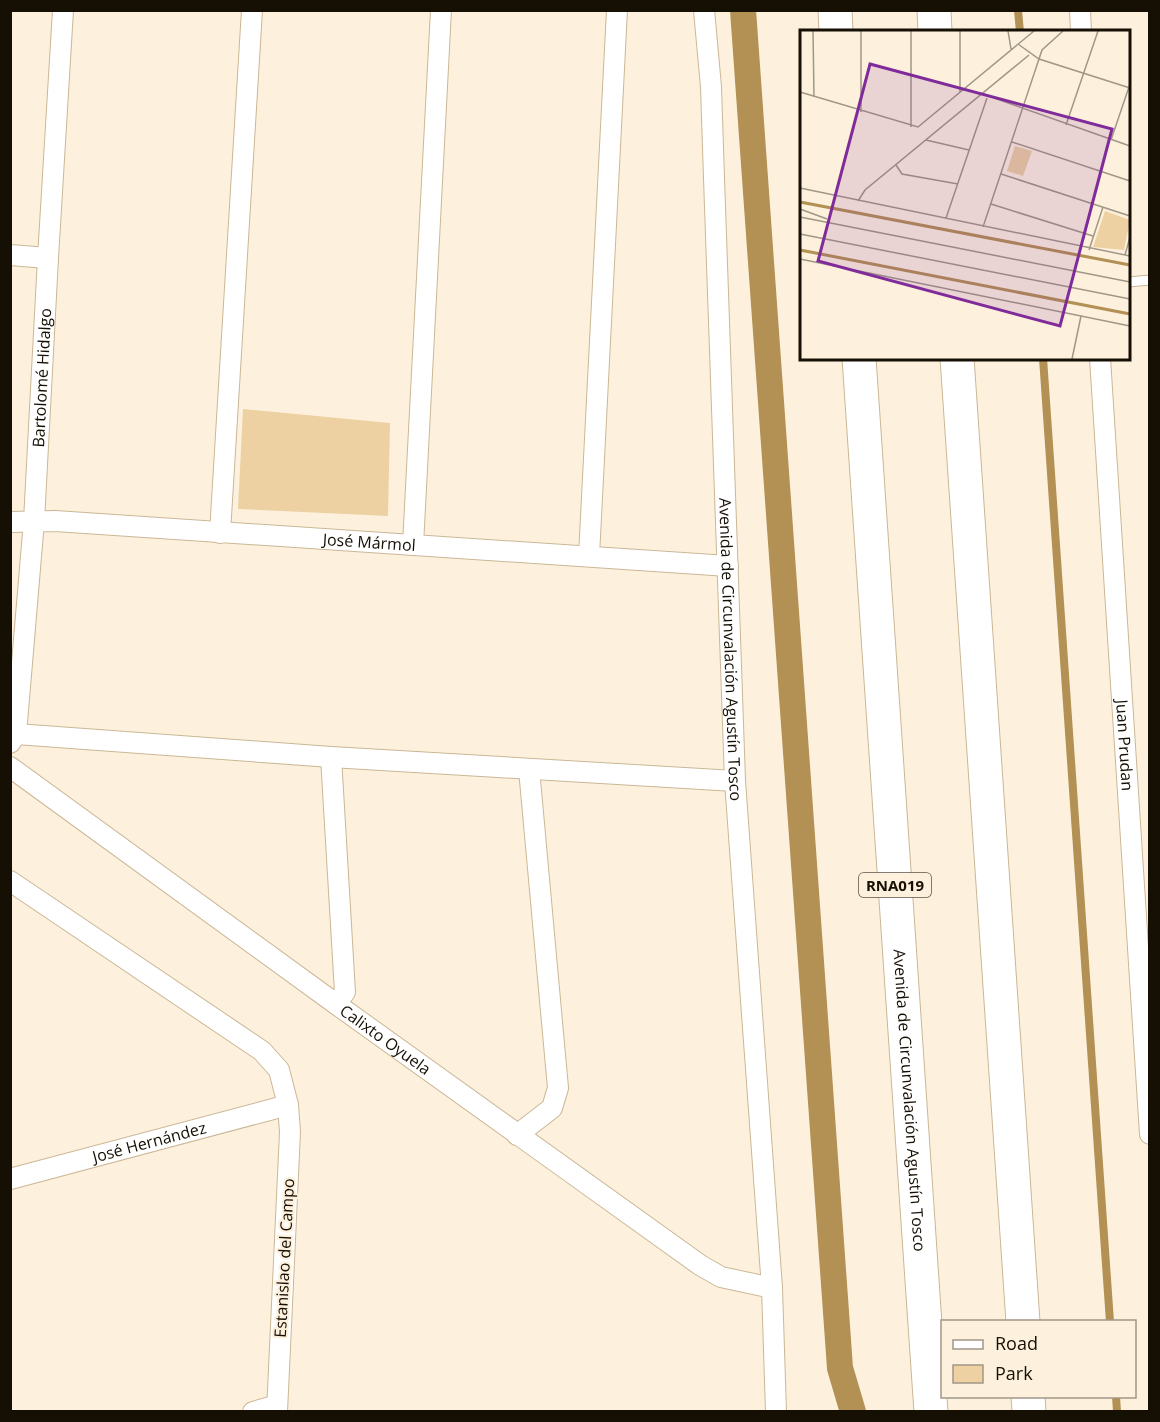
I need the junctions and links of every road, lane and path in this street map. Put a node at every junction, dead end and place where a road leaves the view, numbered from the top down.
1 (63, 10) edge
2 (252, 10) edge
3 (441, 10) edge
4 (616, 10) edge
5 (705, 10) edge
6 (835, 10) edge
7 (934, 10) edge
8 (1080, 10) edge
9 (836, 30) edge
10 (935, 30) edge
11 (1081, 30) edge
12 (10, 255) edge
13 (48, 258) junction
14 (1149, 280) edge
15 (1130, 282) edge
16 (859, 360) edge
17 (957, 360) edge
18 (1100, 360) edge
19 (34, 521) junction
20 (10, 522) edge
21 (220, 533) junction
22 (413, 545) junction
23 (589, 556) junction
24 (728, 566) junction
25 (13, 738) edge
26 (331, 757) junction
27 (10, 767) edge
28 (530, 769) junction
29 (735, 781) junction
30 (14, 886) edge
31 (336, 1004) junction
32 (288, 1105) junction
33 (1149, 1134) edge
34 (517, 1135) junction
35 (10, 1179) edge
36 (772, 1288) junction
37 (924, 1307) junction
38 (1023, 1320) edge
39 (277, 1408) edge
40 (253, 1412) edge
41 (777, 1412) edge
42 (916, 1412) edge
43 (931, 1412) edge

1 - 13 street, Bartolomé Hidalgo
2 - 21 street
3 - 22 street
4 - 23 street
5 - 24 street, Avenida de Circunvalación Agustín Tosco
6 - 9 highway
7 - 10 highway
8 - 11 street
12 - 13 street
13 - 19 street, Bartolomé Hidalgo
14 - 15 lane
16 - 37 highway, Avenida de Circunvalación Agustín Tosco / RNA019
17 - 38 highway
18 - 33 street, Juan Prudan
19 - 20 street, José Mármol
19 - 21 street, José Mármol
19 - 25 street, Bartolomé Hidalgo
21 - 22 street, José Mármol
22 - 23 street, José Mármol
23 - 24 street, José Mármol
24 - 29 street, Avenida de Circunvalación Agustín Tosco
25 - 26 street
26 - 28 street
26 - 31 street
27 - 31 street, Calixto Oyuela
28 - 29 street
28 - 34 street
29 - 36 street, Avenida de Circunvalación Agustín Tosco
30 - 32 street
31 - 34 street, Calixto Oyuela
32 - 35 street, José Hernández
32 - 39 street, Estanislao del Campo
34 - 36 street, Calixto Oyuela
36 - 41 street, Avenida de Circunvalación Agustín Tosco
37 - 42 highway
37 - 43 highway, Avenida de Circunvalación Agustín Tosco / RNA019
39 - 40 street

